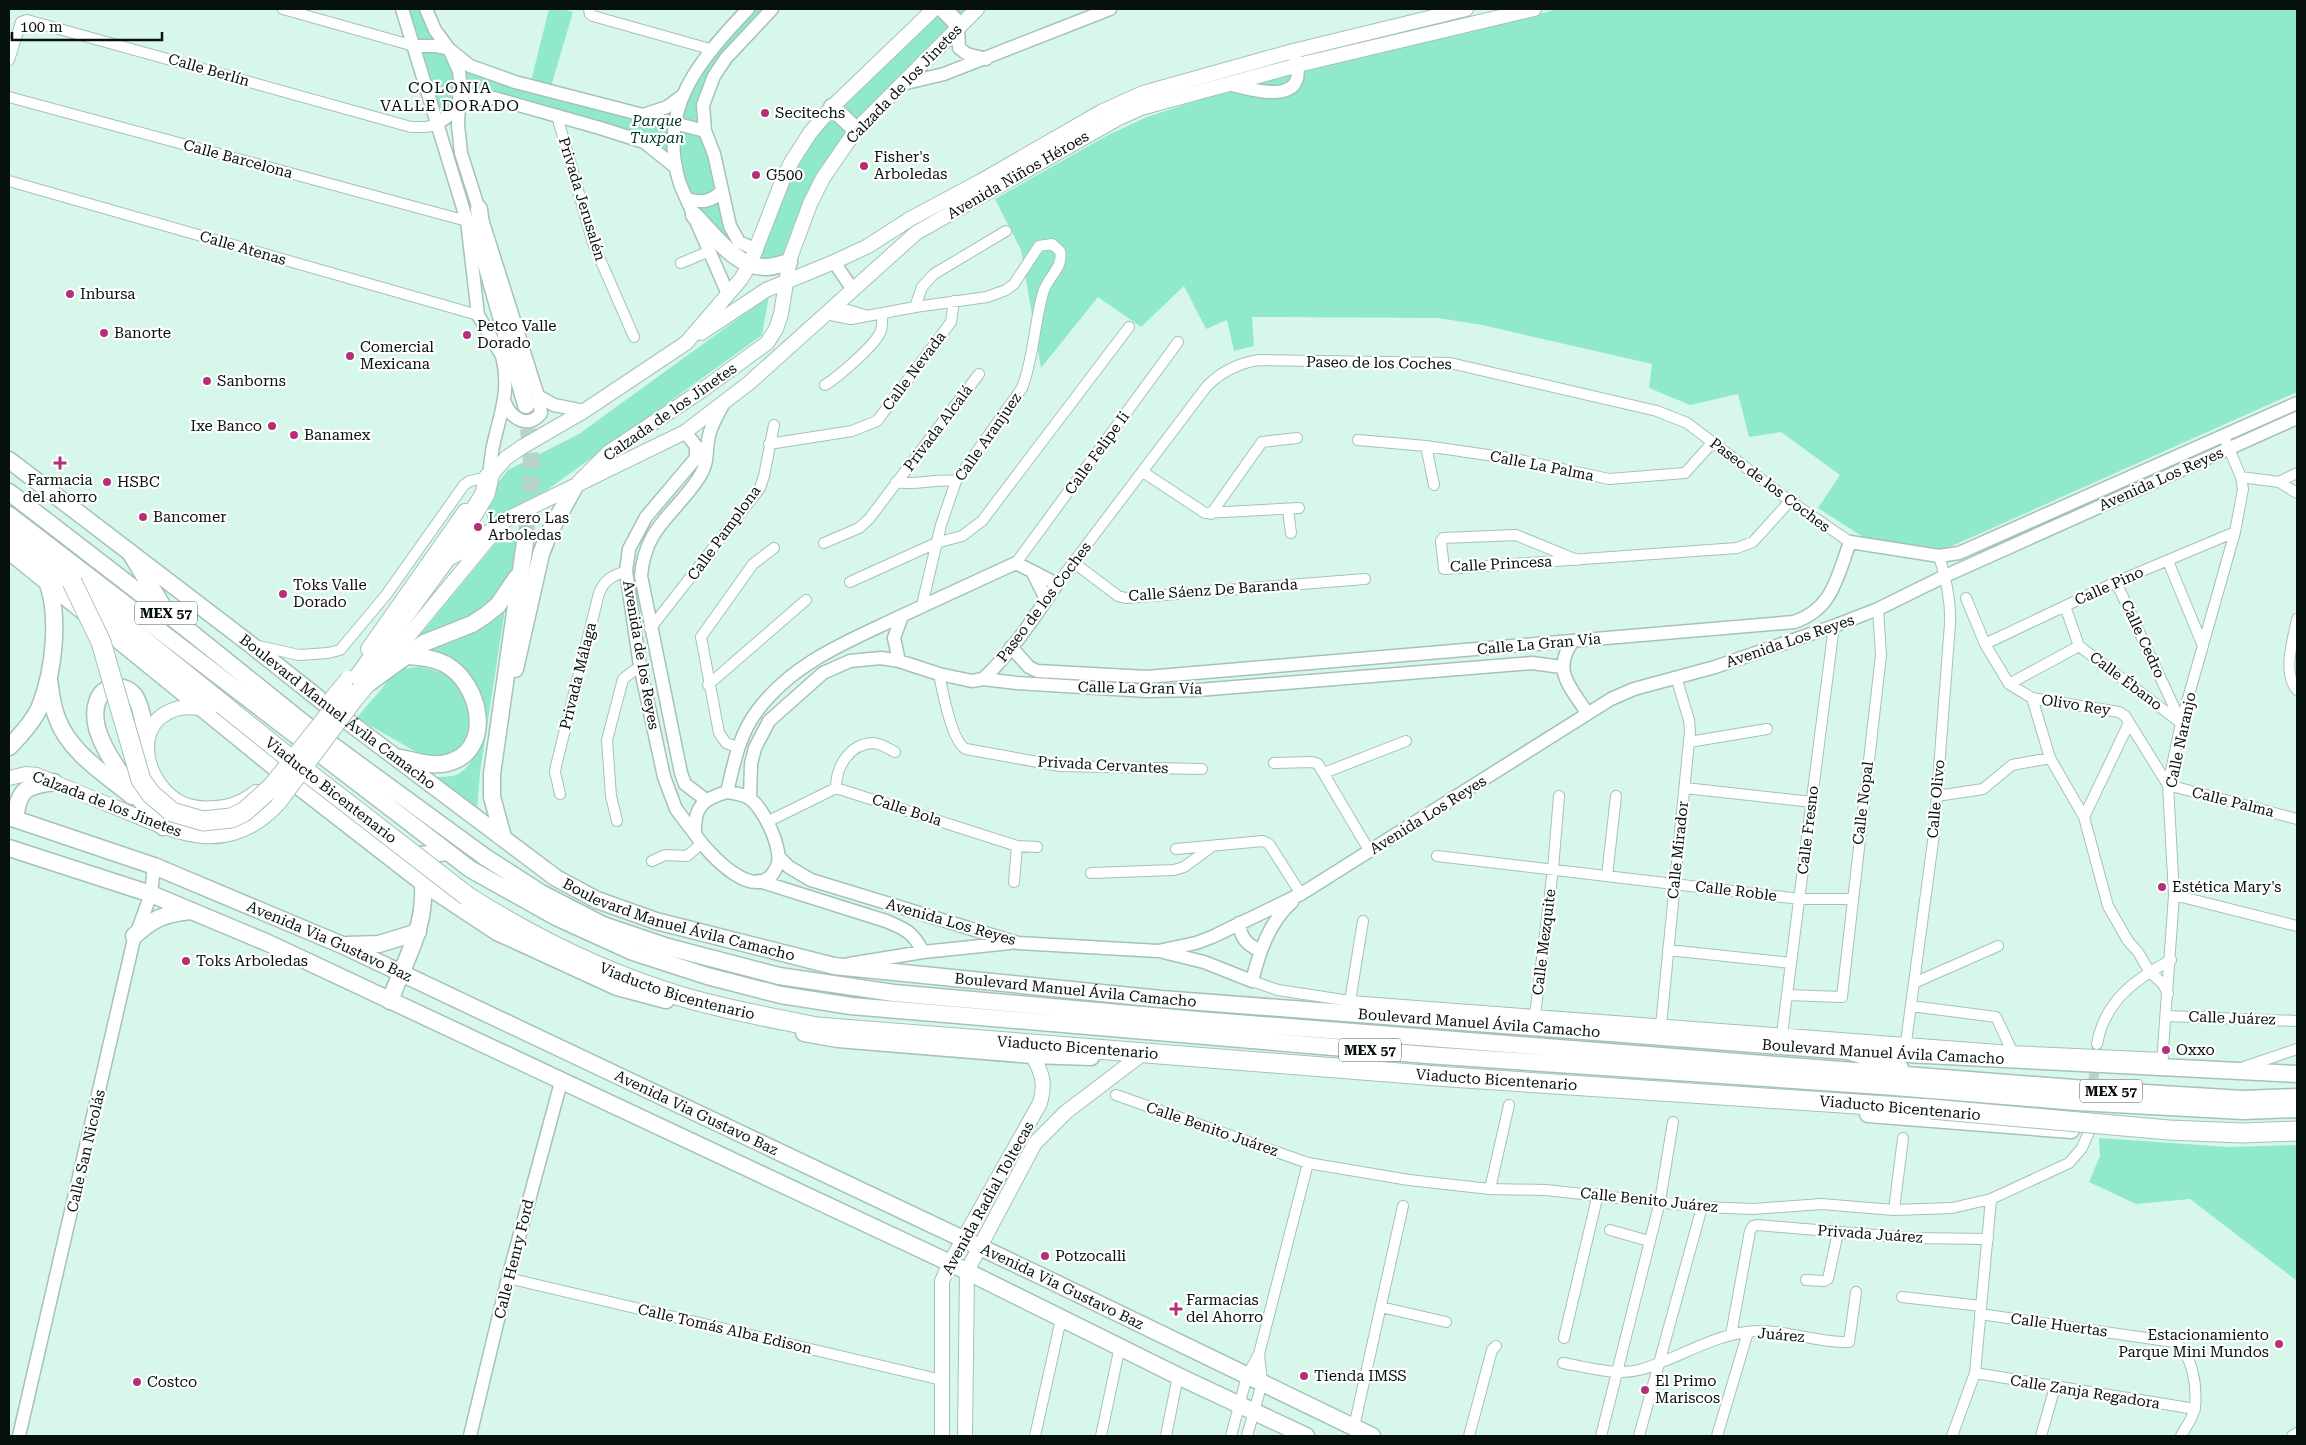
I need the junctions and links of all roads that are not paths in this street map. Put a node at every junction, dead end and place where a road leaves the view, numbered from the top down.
1 (283, 9) edge
2 (402, 9) edge
3 (426, 9) edge
4 (589, 9) edge
5 (748, 9) edge
6 (772, 9) edge
7 (934, 9) edge
8 (943, 9) edge
9 (977, 9) edge
10 (1110, 9) edge
11 (1466, 9) edge
12 (1534, 9) edge
13 (958, 27) junction
14 (414, 46) junction
15 (449, 49) junction
16 (710, 49) junction
17 (1293, 52) junction
18 (986, 59) junction
19 (9, 60) edge
20 (1298, 65) junction
21 (902, 84) junction
22 (1228, 84) junction
23 (682, 96) junction
24 (9, 97) edge
25 (458, 107) junction
26 (832, 107) junction
27 (646, 114) junction
28 (556, 116) junction
29 (676, 124) junction
30 (436, 125) junction
31 (856, 130) junction
32 (705, 131) junction
33 (674, 166) junction
34 (9, 181) edge
35 (722, 191) junction
36 (687, 199) junction
37 (479, 209) joint
38 (694, 215) junction
39 (467, 221) junction
40 (1006, 231) dead end
41 (710, 251) junction
42 (754, 257) junction
43 (789, 262) junction
44 (834, 262) junction
45 (681, 263) dead end
46 (785, 281) junction
47 (853, 290) junction
48 (728, 294) junction
49 (954, 301) junction
50 (916, 307) junction
51 (830, 310) junction
52 (882, 313) junction
53 (478, 315) junction
54 (1129, 327) dead end
55 (634, 337) dead end
56 (1178, 342) dead end
57 (686, 343) junction
58 (979, 374) dead end
59 (824, 385) dead end
60 (532, 400) junction
61 (505, 403) junction
62 (2297, 403) edge
63 (723, 404) junction
64 (584, 411) junction
65 (2297, 418) edge
66 (774, 425) dead end
67 (685, 432) junction
68 (1297, 438) dead end
69 (1358, 440) dead end
70 (1713, 442) junction
71 (2227, 443) junction
72 (702, 444) junction
73 (769, 444) junction
74 (1426, 446) junction
75 (9, 460) edge
76 (1142, 472) junction
77 (2297, 473) edge
78 (489, 477) junction
79 (2242, 477) junction
80 (956, 480) junction
81 (896, 482) junction
82 (2279, 482) junction
83 (1434, 484) dead end
84 (574, 488) junction
85 (9, 492) edge
86 (2297, 492) edge
87 (1790, 501) junction
88 (1211, 514) junction
89 (9, 515) edge
90 (495, 530) junction
91 (9, 532) edge
92 (2235, 532) junction
93 (1291, 533) dead end
94 (526, 535) tunnel mouth
95 (1850, 542) junction
96 (936, 543) junction
97 (824, 544) dead end
98 (774, 548) dead end
99 (9, 551) edge
100 (131, 554) junction
101 (1939, 556) junction
102 (446, 558) junction
103 (1577, 560) junction
104 (2168, 561) junction
105 (1073, 562) junction
106 (1016, 564) junction
107 (626, 570) junction
108 (1032, 571) junction
109 (519, 573) junction
110 (1945, 576) junction
111 (1365, 579) dead end
112 (47, 582) junction
113 (72, 582) junction
114 (850, 582) dead end
115 (2116, 582) junction
116 (1057, 584) junction
117 (1966, 598) dead end
118 (1046, 599) junction
119 (806, 600) dead end
120 (922, 606) junction
121 (2065, 606) junction
122 (1878, 609) junction
123 (167, 614) junction
124 (902, 616) junction
125 (2297, 621) edge
126 (1834, 626) junction
127 (650, 629) junction
128 (1573, 641) junction
129 (250, 644) junction
130 (1985, 644) junction
131 (1011, 646) junction
132 (2079, 646) junction
133 (2204, 646) junction
134 (408, 656) junction
135 (899, 661) junction
136 (640, 666) junction
137 (1562, 667) junction
138 (938, 674) junction
139 (1676, 677) junction
140 (48, 678) junction
141 (983, 679) junction
142 (369, 683) junction
143 (2008, 684) junction
144 (708, 685) junction
145 (2296, 689) edge
146 (350, 691) junction
147 (504, 691) junction
148 (2032, 698) junction
149 (203, 708) junction
150 (1588, 713) junction
151 (2128, 723) junction
152 (2181, 723) junction
153 (1767, 729) dead end
154 (1406, 741) dead end
155 (1689, 742) junction
156 (146, 744) junction
157 (9, 747) edge
158 (737, 747) junction
159 (895, 752) dead end
160 (397, 758) junction
161 (2050, 758) junction
162 (1274, 763) dead end
163 (1202, 769) dead end
164 (1324, 773) junction
165 (9, 778) edge
166 (54, 782) junction
167 (2168, 785) junction
168 (836, 788) junction
169 (1685, 788) junction
170 (727, 792) junction
171 (560, 794) dead end
172 (1559, 796) dead end
173 (1616, 796) dead end
174 (1938, 796) junction
175 (750, 798) junction
176 (706, 800) junction
177 (1812, 802) junction
178 (145, 807) junction
179 (2084, 817) junction
180 (12, 818) edge
181 (2297, 818) edge
182 (617, 821) dead end
183 (767, 822) junction
184 (163, 827) junction
185 (503, 837) junction
186 (698, 839) junction
187 (1017, 846) junction
188 (376, 847) junction
189 (1036, 847) dead end
190 (1211, 847) junction
191 (9, 848) edge
192 (1176, 849) dead end
193 (448, 852) junction
194 (1370, 852) junction
195 (779, 856) junction
196 (1437, 856) dead end
197 (652, 861) dead end
198 (154, 866) junction
199 (1553, 869) junction
200 (1092, 873) dead end
201 (1608, 876) junction
202 (759, 881) junction
203 (1014, 882) dead end
204 (423, 883) junction
205 (1674, 884) junction
206 (151, 894) junction
207 (1302, 894) junction
208 (2174, 895) junction
209 (1800, 899) junction
210 (1852, 899) junction
211 (191, 910) junction
212 (1363, 921) dead end
213 (1239, 924) junction
214 (2297, 926) edge
215 (418, 932) junction
216 (134, 936) junction
217 (1018, 943) junction
218 (342, 945) junction
219 (1998, 946) dead end
220 (1259, 950) junction
221 (1668, 950) junction
222 (1158, 951) junction
223 (923, 952) junction
224 (2171, 960) junction
225 (1791, 963) junction
226 (834, 966) junction
227 (2149, 971) junction
228 (400, 972) junction
229 (1252, 980) junction
230 (1914, 983) junction
231 (2168, 994) junction
232 (1787, 995) junction
233 (390, 1001) junction
234 (1350, 1001) junction
235 (1911, 1006) junction
236 (1535, 1015) junction
237 (2167, 1016) junction
238 (2297, 1021) edge
239 (1661, 1025) junction
240 (1782, 1034) junction
241 (1906, 1042) junction
242 (2097, 1044) tunnel mouth
243 (2297, 1049) edge
244 (1848, 1051) junction
245 (2012, 1051) junction
246 (1032, 1055) junction
247 (1136, 1058) junction
248 (2162, 1063) junction
249 (2228, 1072) junction
250 (2297, 1074) edge
251 (1926, 1077) junction
252 (560, 1082) junction
253 (1116, 1095) dead end
254 (2297, 1097) edge
255 (2077, 1102) junction
256 (1509, 1106) dead end
257 (2297, 1110) edge
258 (1673, 1122) dead end
259 (2030, 1128) junction
260 (2297, 1131) edge
261 (2088, 1134) tunnel mouth
262 (2297, 1136) edge
263 (1903, 1138) dead end
264 (1308, 1163) junction
265 (1490, 1189) junction
266 (1598, 1194) junction
267 (1991, 1199) junction
268 (1660, 1201) junction
269 (1403, 1206) dead end
270 (1702, 1207) junction
271 (1894, 1210) junction
272 (1610, 1230) dead end
273 (1838, 1232) junction
274 (1988, 1239) junction
275 (963, 1240) junction
276 (1649, 1241) junction
277 (979, 1248) junction
278 (950, 1263) junction
279 (968, 1271) junction
280 (508, 1278) junction
281 (1806, 1280) dead end
282 (1856, 1292) dead end
283 (1902, 1297) dead end
284 (1380, 1307) junction
285 (1981, 1310) junction
286 (1061, 1319) junction
287 (1446, 1322) dead end
288 (1748, 1332) junction
289 (1731, 1335) junction
290 (1564, 1338) dead end
291 (1120, 1346) junction
292 (1496, 1346) dead end
293 (1259, 1354) junction
294 (1659, 1362) junction
295 (1563, 1363) dead end
296 (1618, 1371) junction
297 (1975, 1373) junction
298 (1178, 1376) junction
299 (1247, 1376) junction
300 (942, 1380) junction
301 (1262, 1383) junction
302 (2055, 1388) junction
303 (1246, 1407) junction
304 (2195, 1409) junction
305 (1354, 1428) junction
306 (2297, 1433) edge
307 (19, 1436) edge
308 (470, 1436) edge
309 (942, 1436) edge
310 (965, 1436) edge
311 (1035, 1436) edge
312 (1101, 1436) edge
313 (1166, 1436) edge
314 (1231, 1436) edge
315 (1247, 1436) edge
316 (1306, 1436) edge
317 (1372, 1436) edge
318 (1469, 1436) edge
319 (1601, 1436) edge
320 (1640, 1436) edge
321 (1717, 1436) edge
322 (1952, 1436) edge
323 (2040, 1436) edge
324 (2181, 1436) edge
325 (2292, 1436) edge

1 - 14 street
2 - 14 street
3 - 15 street
4 - 16 street
5 - 16 street
6 - 32 street
7 - 26 main road, Calzada de los Jinetes
8 - 13 main road
9 - 13 main road, Calzada de los Jinetes
10 - 18 street
11 - 17 main road, Avenida Niños Héroes
12 - 20 main road, Avenida Niños Héroes
13 - 18 street
13 - 21 main road, Calzada de los Jinetes
14 - 15 street
14 - 30 street
15 - 25 street
15 - 27 street
16 - 23 street
17 - 20 street
17 - 44 main road, Avenida Niños Héroes
18 - 21 street
19 - 30 street, Calle Berlín
20 - 22 main road, Avenida Niños Héroes
20 - 22 street
21 - 31 main road, Calzada de los Jinetes
22 - 47 main road, Avenida Niños Héroes
23 - 27 street
23 - 29 street
24 - 39 street, Calle Barcelona
25 - 28 street
25 - 30 street
25 - 37 street
26 - 31 main road
26 - 42 main road, Calzada de los Jinetes
27 - 29 street
28 - 33 street
28 - 55 street, Privada Jerusalén
29 - 32 street
29 - 33 street
30 - 39 street
31 - 43 main road, Calzada de los Jinetes
32 - 35 street
33 - 36 street
34 - 53 street, Calle Atenas
35 - 36 street
35 - 42 street
36 - 38 street
37 - 60 main road
38 - 41 street
38 - 42 main road
39 - 53 street
40 - 50 street
41 - 45 street
41 - 48 street
42 - 43 main road
42 - 48 main road, Calzada de los Jinetes
43 - 46 main road, Calzada de los Jinetes
44 - 46 main road, Avenida Niños Héroes
44 - 47 street
46 - 57 main road, Avenida Niños Héroes
46 - 84 main road, Calzada de los Jinetes
47 - 51 main road, Avenida Niños Héroes
48 - 57 main road, Calzada de los Jinetes
49 - 50 street, Calle Aranjuez
49 - 73 street, Calle Nevada
49 - 80 street, Calle Aranjuez
50 - 52 street, Calle Aranjuez
51 - 52 street, Calle Aranjuez
51 - 63 main road, Avenida Niños Héroes
52 - 59 street
53 - 61 street
54 - 96 street
56 - 106 street, Calle Felipe Ii
57 - 64 main road, Calzada de los Jinetes
58 - 81 street, Privada Alcalá
60 - 61 street
60 - 64 street
61 - 78 street
62 - 71 street, Avenida Los Reyes
63 - 67 main road, Avenida Niños Héroes
63 - 72 street, Avenida de los Reyes
64 - 78 main road, Calzada de los Jinetes
65 - 71 street, Avenida Los Reyes
66 - 73 street, Calle Pamplona
67 - 72 street
67 - 84 main road, Avenida Niños Héroes
68 - 88 street
69 - 74 street, Calle La Palma
70 - 74 street, Calle La Palma
70 - 76 street, Paseo de los Coches
70 - 87 street, Paseo de los Coches
71 - 79 street
71 - 101 street, Avenida Los Reyes
71 - 110 street, Avenida Los Reyes
72 - 107 street, Avenida de los Reyes
72 - 127 street, Avenida de los Reyes
73 - 127 street, Calle Pamplona
74 - 83 street
75 - 100 main road, Boulevard Manuel Ávila Camacho
76 - 88 street
76 - 105 street, Paseo de los Coches
77 - 82 street
78 - 102 highway
78 - 129 street
78 - 146 main road, Calzada de los Jinetes
79 - 82 street
79 - 92 street, Calle Naranjo
80 - 81 street, Privada Alcalá
80 - 96 street, Calle Aranjuez
81 - 97 street, Privada Alcalá
82 - 86 street
84 - 90 main road, Calzada de los Jinetes
84 - 147 main road
85 - 123 main road, Boulevard Manuel Ávila Camacho / MEX 57
87 - 95 street, Paseo de los Coches
87 - 103 street, Calle Princesa
88 - 93 street
89 - 193 main road, MEX 57
90 - 102 highway
90 - 142 main road, Calzada de los Jinetes
91 - 113 highway, Viaducto Bicentenario
92 - 104 street, Calle Pino
92 - 133 street, Calle Naranjo
94 - 109 main road
95 - 101 street, Paseo de los Coches
95 - 128 street, Calle La Gran Vía
96 - 114 street
96 - 120 street, Calle Aranjuez
98 - 144 street
99 - 112 main road
100 - 123 main road
100 - 129 main road, Boulevard Manuel Ávila Camacho
101 - 110 street, Calle Olivo
102 - 146 highway
103 - 103 street, Calle Princesa
104 - 115 street, Calle Pino
104 - 133 street
105 - 111 street, Calle Sáenz De Baranda
105 - 116 street, Paseo de los Coches
106 - 108 street
106 - 120 street
107 - 136 street, Avenida de los Reyes
107 - 171 street, Privada Málaga
108 - 116 street
108 - 118 street
109 - 134 main road
109 - 147 main road
110 - 122 street, Avenida Los Reyes
110 - 174 street, Calle Olivo
112 - 140 main road
112 - 149 main road
113 - 146 highway, bridge
113 - 260 highway, Viaducto Bicentenario, bridge
115 - 121 street, Calle Pino
115 - 152 street, Calle Cedro
116 - 118 street, Paseo de los Coches
117 - 130 street
118 - 131 street, Paseo de los Coches
119 - 144 street
120 - 124 street
121 - 130 street, Calle Pino
121 - 132 street, Calle Ébano
122 - 126 street, Avenida Los Reyes
122 - 210 street, Calle Nopal
123 - 251 main road, Boulevard Manuel Ávila Camacho / MEX 57
124 - 135 street
124 - 158 street
125 - 145 street
126 - 139 street, Avenida Los Reyes
126 - 177 street, Calle Fresno
127 - 176 street, Avenida de los Reyes
128 - 131 street, Calle La Gran Vía
128 - 137 street
129 - 160 main road, Boulevard Manuel Ávila Camacho
130 - 143 street
131 - 141 street, Paseo de los Coches
132 - 143 street
132 - 152 street, Calle Ébano
133 - 152 street, Calle Naranjo
134 - 142 main road
134 - 160 main road
135 - 138 street, Calle La Gran Vía
135 - 175 street, Calle La Gran Vía
136 - 182 street
136 - 186 street, Avenida de los Reyes
137 - 141 street, Calle La Gran Vía
137 - 150 street, Calle La Gran Vía
138 - 141 street, Calle La Gran Vía
138 - 163 street, Privada Cervantes
139 - 150 street, Avenida Los Reyes
139 - 155 street, Calle Mirador
140 - 157 main road
140 - 178 main road
142 - 146 main road, Calzada de los Jinetes
143 - 148 street, Olivo Rey
144 - 158 street
146 - 156 main road, Calzada de los Jinetes, bridge
146 - 184 main road, Calzada de los Jinetes, bridge
147 - 185 main road
148 - 151 street, Olivo Rey
148 - 161 street
149 - 156 main road
149 - 188 main road
150 - 194 street, Avenida Los Reyes
151 - 167 street, Olivo Rey
151 - 179 street
152 - 167 street, Calle Naranjo
153 - 155 street
154 - 164 street
155 - 169 street, Calle Mirador
156 - 178 main road
158 - 170 street
159 - 168 street
160 - 185 main road, Boulevard Manuel Ávila Camacho
161 - 174 street
161 - 179 street
162 - 164 street
164 - 194 street
165 - 166 main road, Calzada de los Jinetes
166 - 180 main road
166 - 184 main road, Calzada de los Jinetes
167 - 181 street, Calle Palma
167 - 208 street, Calle Naranjo
168 - 183 street
168 - 187 street, Calle Bola
169 - 177 street
169 - 205 street, Calle Mirador
170 - 175 street
170 - 176 street
172 - 199 street, Calle Mezquite
173 - 201 street
174 - 230 street, Calle Olivo
175 - 183 street
176 - 186 street
177 - 209 street, Calle Fresno
178 - 184 main road
179 - 227 street
180 - 198 main road, Avenida Via Gustavo Baz
183 - 195 street
185 - 226 main road, Boulevard Manuel Ávila Camacho
186 - 197 street
186 - 202 street
187 - 189 street, Calle Bola
187 - 203 street
188 - 193 main road
188 - 204 main road
190 - 192 street
190 - 200 street
190 - 207 street
191 - 206 main road, Avenida Via Gustavo Baz
193 - 255 main road, MEX 57
194 - 207 street, Avenida Los Reyes
195 - 202 street
195 - 217 street, Avenida Los Reyes
196 - 199 street, Calle Roble
198 - 206 street, Calle San Nicolás
198 - 218 main road, Avenida Via Gustavo Baz
199 - 201 street, Calle Roble
199 - 236 street, Calle Mezquite
201 - 205 street, Calle Roble
202 - 223 street, Avenida Los Reyes
204 - 215 main road
204 - 246 main road
205 - 209 street, Calle Roble
205 - 221 street, Calle Mirador
206 - 211 main road, Avenida Via Gustavo Baz
206 - 216 street, Calle San Nicolás
207 - 213 street, Avenida Los Reyes
207 - 220 street, Avenida Los Reyes
208 - 214 street
208 - 224 street, Calle Naranjo
209 - 210 street, Calle Roble
209 - 225 street, Calle Fresno
210 - 232 street, Calle Nopal
211 - 216 main road
211 - 233 main road, Avenida Via Gustavo Baz
212 - 234 street
213 - 220 street
213 - 222 street, Avenida Los Reyes
215 - 218 main road
215 - 228 main road
216 - 307 street, Calle San Nicolás
217 - 222 street, Avenida Los Reyes
217 - 223 street
218 - 228 main road, Avenida Via Gustavo Baz
219 - 230 street
220 - 229 street, Avenida Los Reyes
221 - 225 street
221 - 239 street, Calle Mirador
222 - 229 street, Boulevard Manuel Ávila Camacho
223 - 226 street
224 - 227 street
224 - 231 street, Calle Naranjo
225 - 232 street, Calle Fresno
226 - 244 main road, Boulevard Manuel Ávila Camacho
227 - 231 street
227 - 242 street
228 - 233 main road
228 - 275 main road, Avenida Via Gustavo Baz
229 - 234 street, Boulevard Manuel Ávila Camacho
230 - 235 street, Calle Olivo
231 - 237 street, Calle Naranjo
232 - 240 street, Calle Fresno
233 - 252 main road, Avenida Via Gustavo Baz
234 - 236 street, Boulevard Manuel Ávila Camacho
235 - 241 street, Calle Olivo
235 - 245 street
236 - 239 street, Boulevard Manuel Ávila Camacho
237 - 238 street, Calle Juárez
237 - 248 street, Calle Naranjo
239 - 240 street, Boulevard Manuel Ávila Camacho
240 - 241 street, Boulevard Manuel Ávila Camacho
241 - 245 street, Boulevard Manuel Ávila Camacho
243 - 249 street
244 - 248 main road, Boulevard Manuel Ávila Camacho
244 - 251 main road
245 - 248 street, Boulevard Manuel Ávila Camacho
246 - 247 main road
246 - 275 main road, Avenida Radial Toltecas
247 - 259 main road
247 - 277 main road, Avenida Radial Toltecas
248 - 249 main road, Boulevard Manuel Ávila Camacho
249 - 250 main road, Boulevard Manuel Ávila Camacho
251 - 254 main road, Boulevard Manuel Ávila Camacho / MEX 57
252 - 278 main road, Avenida Via Gustavo Baz
252 - 280 street, Calle Henry Ford
253 - 264 street, Calle Benito Juárez
255 - 257 main road, MEX 57
255 - 259 main road
256 - 265 street
258 - 268 street
259 - 262 main road
261 - 267 street, Calle Benito Juárez
263 - 271 street
264 - 265 street, Calle Benito Juárez
264 - 293 street
265 - 266 street, Calle Benito Juárez
266 - 268 street, Calle Benito Juárez
266 - 290 street
267 - 271 street, Calle Benito Juárez
267 - 274 street
268 - 270 street, Calle Benito Juárez
268 - 276 street
269 - 284 street
270 - 271 street, Calle Benito Juárez
270 - 294 street
272 - 276 street
273 - 274 street, Privada Juárez
273 - 281 street
273 - 289 street, Privada Juárez
274 - 285 street
275 - 277 main road, Avenida Via Gustavo Baz
275 - 278 main road, Avenida Radial Toltecas
276 - 296 street
277 - 279 main road, Avenida Radial Toltecas
277 - 299 main road, Avenida Via Gustavo Baz
278 - 279 main road, Avenida Via Gustavo Baz
278 - 300 main road, Avenida Radial Toltecas
279 - 286 main road, Avenida Via Gustavo Baz
279 - 310 main road, Avenida Radial Toltecas
280 - 300 street, Calle Tomás Alba Edison
280 - 308 street, Calle Henry Ford
282 - 288 street, Juárez
283 - 285 street, Calle Huertas
284 - 287 street
284 - 305 street
285 - 297 street
285 - 304 street, Calle Huertas
286 - 291 main road, Avenida Via Gustavo Baz
286 - 311 street
288 - 289 street, Juárez
288 - 321 street
289 - 294 street, Juárez
291 - 298 main road, Avenida Via Gustavo Baz
291 - 312 street
292 - 318 street
293 - 299 street
293 - 301 street
294 - 296 street
294 - 320 street
295 - 296 street
296 - 319 street
297 - 302 street, Calle Zanja Regadora
297 - 322 street
298 - 303 main road, Avenida Via Gustavo Baz
298 - 313 street
299 - 301 main road, Avenida Via Gustavo Baz
299 - 303 street
300 - 309 main road, Avenida Radial Toltecas
301 - 303 street
301 - 305 main road, Avenida Via Gustavo Baz
302 - 304 street, Calle Zanja Regadora
302 - 323 street
303 - 314 street
303 - 315 street
303 - 316 main road, Avenida Via Gustavo Baz
304 - 324 street
305 - 317 main road, Avenida Via Gustavo Baz
306 - 325 street

